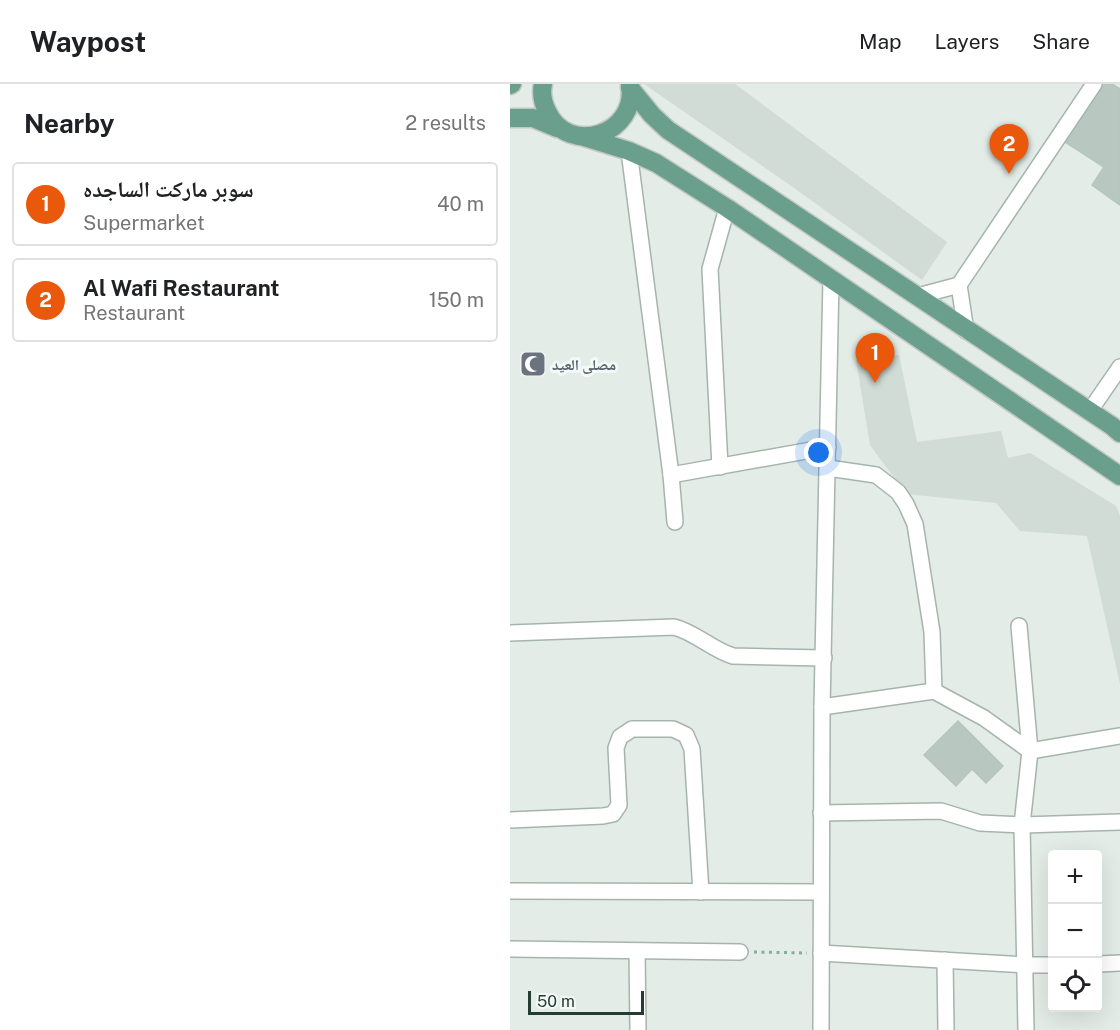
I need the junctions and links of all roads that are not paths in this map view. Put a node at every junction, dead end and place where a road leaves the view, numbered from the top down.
1 (543, 84) edge
2 (1094, 84) edge
3 (630, 86) edge
4 (510, 118) edge
5 (560, 129) junction
6 (584, 137) junction
7 (629, 151) junction
8 (727, 208) junction
9 (831, 279) junction
10 (959, 285) junction
11 (918, 296) junction
12 (966, 331) junction
13 (1120, 367) edge
14 (1089, 412) junction
15 (1117, 428) edge
16 (828, 447) junction
17 (720, 467) junction
18 (828, 468) junction
19 (671, 475) junction
20 (1120, 477) edge
21 (675, 522) dead end
22 (1019, 626) dead end
23 (510, 633) edge
24 (824, 658) junction
25 (934, 692) junction
26 (822, 707) junction
27 (1120, 736) edge
28 (1030, 751) junction
29 (821, 813) junction
30 (510, 820) edge
31 (1120, 822) edge
32 (1022, 825) junction
33 (510, 891) edge
34 (701, 892) junction
35 (821, 892) junction
36 (510, 949) edge
37 (637, 951) junction
38 (740, 952) road end
39 (821, 953) junction
40 (945, 960) junction
41 (1120, 963) edge
42 (1048, 964) edge
43 (1102, 964) edge
44 (1025, 965) junction
45 (638, 1030) edge
46 (821, 1030) edge
47 (946, 1030) edge
48 (1026, 1030) edge

1 - 5 main road
2 - 10 street
3 - 6 main road
3 - 11 main road
4 - 5 main road
5 - 6 main road
6 - 7 main road
7 - 8 main road
7 - 19 street
8 - 9 main road
8 - 17 street
9 - 16 street
9 - 20 main road
10 - 11 street
10 - 12 street
11 - 12 main road
12 - 14 main road
13 - 14 street
14 - 15 main road
16 - 17 street
16 - 18 street
17 - 19 street
18 - 24 street
18 - 25 street
19 - 21 street
22 - 28 street
23 - 24 street
24 - 26 street
25 - 26 street
25 - 28 street
26 - 29 street
27 - 28 street
28 - 32 street
29 - 32 street
29 - 35 street
30 - 34 street
31 - 32 street
32 - 44 street
33 - 34 street
34 - 35 street
35 - 39 street
36 - 37 street
37 - 38 street
37 - 45 street
39 - 40 street
39 - 46 street
40 - 44 street
40 - 47 street
41 - 43 street
42 - 44 street
44 - 48 street

